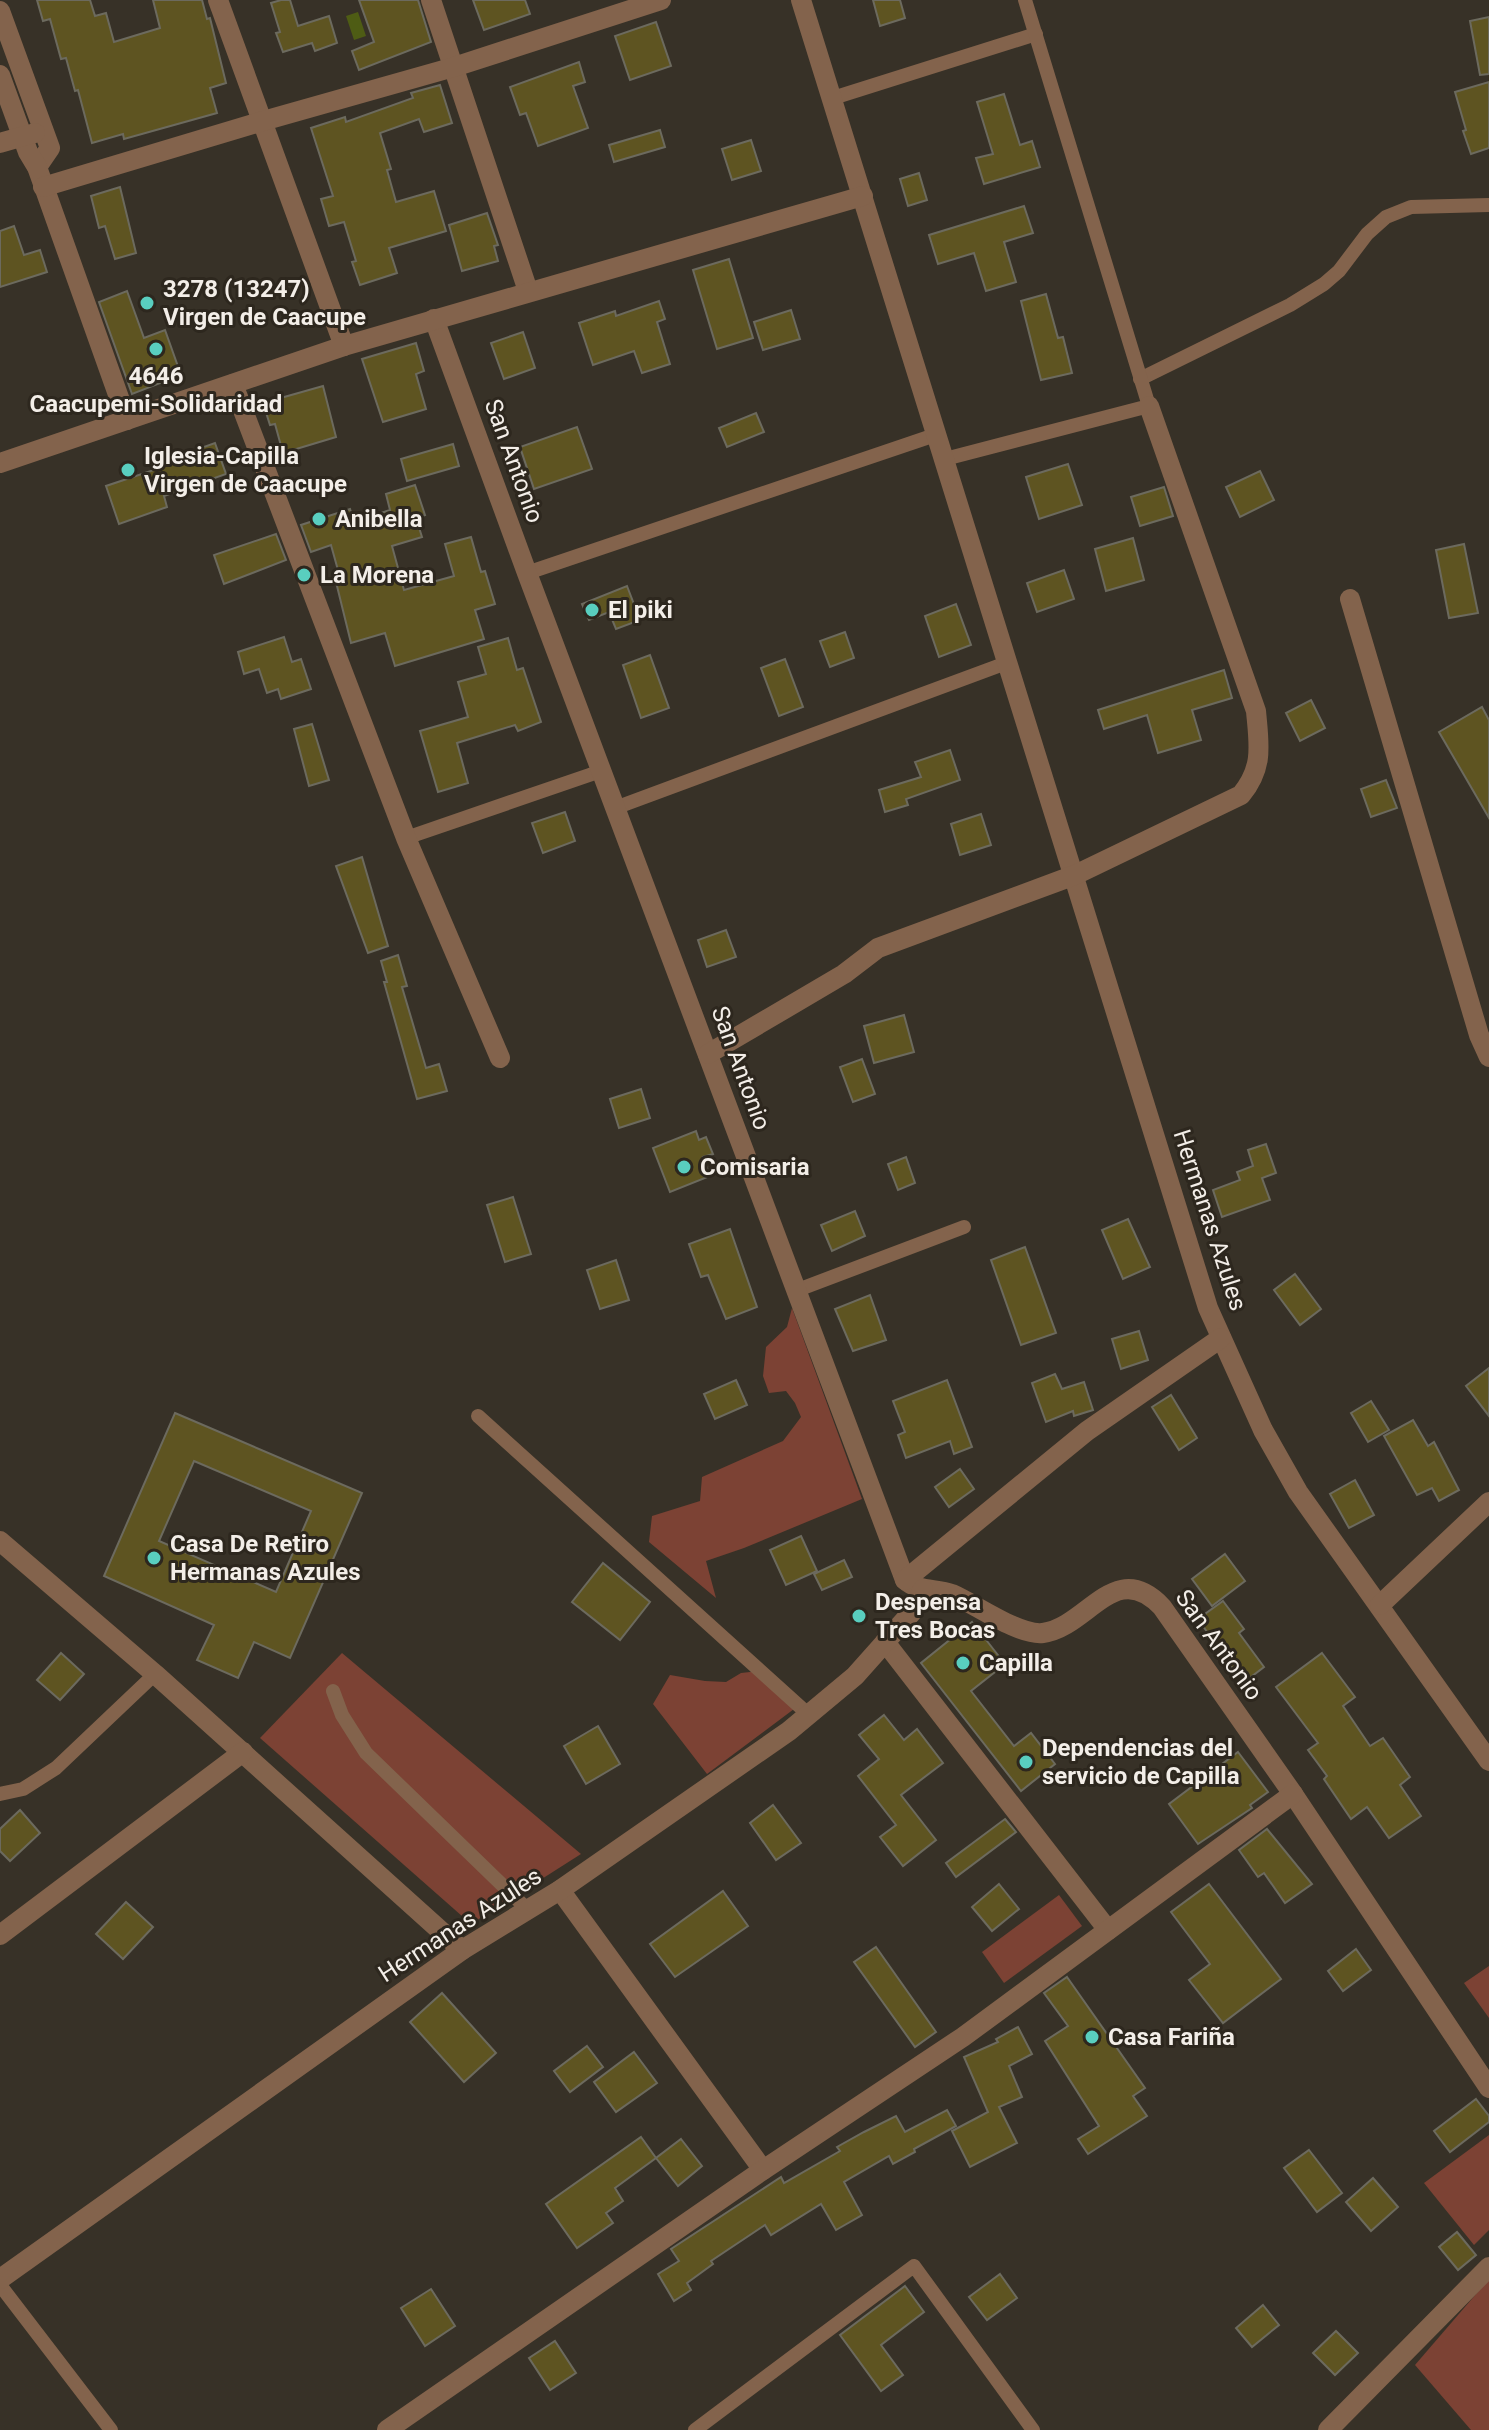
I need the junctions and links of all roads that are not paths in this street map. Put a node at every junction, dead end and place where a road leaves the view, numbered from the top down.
1 (218, 0) edge
2 (431, 0) edge
3 (661, 0) edge
4 (801, 0) edge
5 (1025, 0) edge
6 (0, 11) edge
7 (1036, 34) junction
8 (454, 67) junction
9 (0, 75) edge
10 (833, 98) junction
11 (263, 121) junction
12 (43, 130) junction
13 (22, 137) junction
14 (0, 143) edge
15 (40, 177) junction
16 (863, 196) junction
17 (1489, 205) edge
18 (528, 291) junction
19 (434, 319) junction
20 (344, 346) junction
21 (1140, 379) junction
22 (233, 384) junction
23 (1149, 406) junction
24 (127, 420) junction
25 (938, 434) junction
26 (945, 459) junction
27 (0, 463) edge
28 (527, 573) junction
29 (1350, 599) dead end
30 (1009, 662) junction
31 (601, 771) junction
32 (615, 808) junction
33 (406, 838) junction
34 (1075, 875) junction
35 (708, 1054) junction
36 (1489, 1057) edge
37 (500, 1058) dead end
38 (964, 1227) dead end
39 (795, 1291) junction
40 (1221, 1338) junction
41 (478, 1416) dead end
42 (1489, 1502) edge
43 (0, 1541) edge
44 (914, 1584) junction
45 (1380, 1605) junction
46 (885, 1642) junction
47 (155, 1674) junction
48 (333, 1691) dead end
49 (808, 1714) junction
50 (243, 1752) junction
51 (1489, 1761) edge
52 (0, 1794) edge
53 (1293, 1794) junction
54 (560, 1890) junction
55 (527, 1909) junction
56 (1108, 1930) junction
57 (0, 1935) edge
58 (462, 1950) junction
59 (1489, 2088) edge
60 (763, 2170) junction
61 (1489, 2267) edge
62 (0, 2279) edge
63 (0, 2285) edge
64 (111, 2430) edge
65 (387, 2430) edge
66 (695, 2430) edge
67 (1033, 2430) edge
68 (1328, 2430) edge

1 - 11 street
2 - 8 street
3 - 8 street
4 - 10 street, Hermanas Azules
5 - 7 lane
6 - 12 street
7 - 10 lane
7 - 21 lane
8 - 11 street
8 - 18 street
9 - 13 street
10 - 16 street, Hermanas Azules
11 - 15 street
11 - 20 street
12 - 13 street
12 - 15 street
13 - 14 street
13 - 15 street
15 - 24 street
16 - 18 street
16 - 25 street, Hermanas Azules
17 - 21 lane
18 - 19 street
19 - 20 street
19 - 28 street, San Antonio
20 - 22 street
21 - 23 lane
22 - 24 street
22 - 33 street
23 - 26 lane
23 - 34 street
24 - 27 street
25 - 26 street, Hermanas Azules
25 - 28 lane
26 - 30 street, Hermanas Azules
28 - 31 street, San Antonio
29 - 36 street
30 - 32 lane
30 - 34 street, Hermanas Azules
31 - 32 street, San Antonio
31 - 33 lane
32 - 35 street, San Antonio
33 - 37 street
34 - 35 street
34 - 40 street, Hermanas Azules
35 - 39 street, San Antonio
38 - 39 lane
39 - 44 street, San Antonio
40 - 44 street, Hermanas Azules
40 - 45 street
41 - 49 lane
42 - 45 street
43 - 47 street
44 - 46 street, Hermanas Azules
44 - 53 street, San Antonio
45 - 51 street
46 - 49 street, Hermanas Azules
46 - 56 street
47 - 50 street
47 - 52 lane
48 - 55 lane
49 - 54 street, Hermanas Azules
50 - 57 street
50 - 58 street
53 - 56 street
53 - 59 street, San Antonio
54 - 55 street, Hermanas Azules
54 - 60 street
55 - 58 street, Hermanas Azules
56 - 60 street
58 - 62 street, Hermanas Azules
60 - 65 street
61 - 68 street
63 - 64 lane
66 - 67 lane

